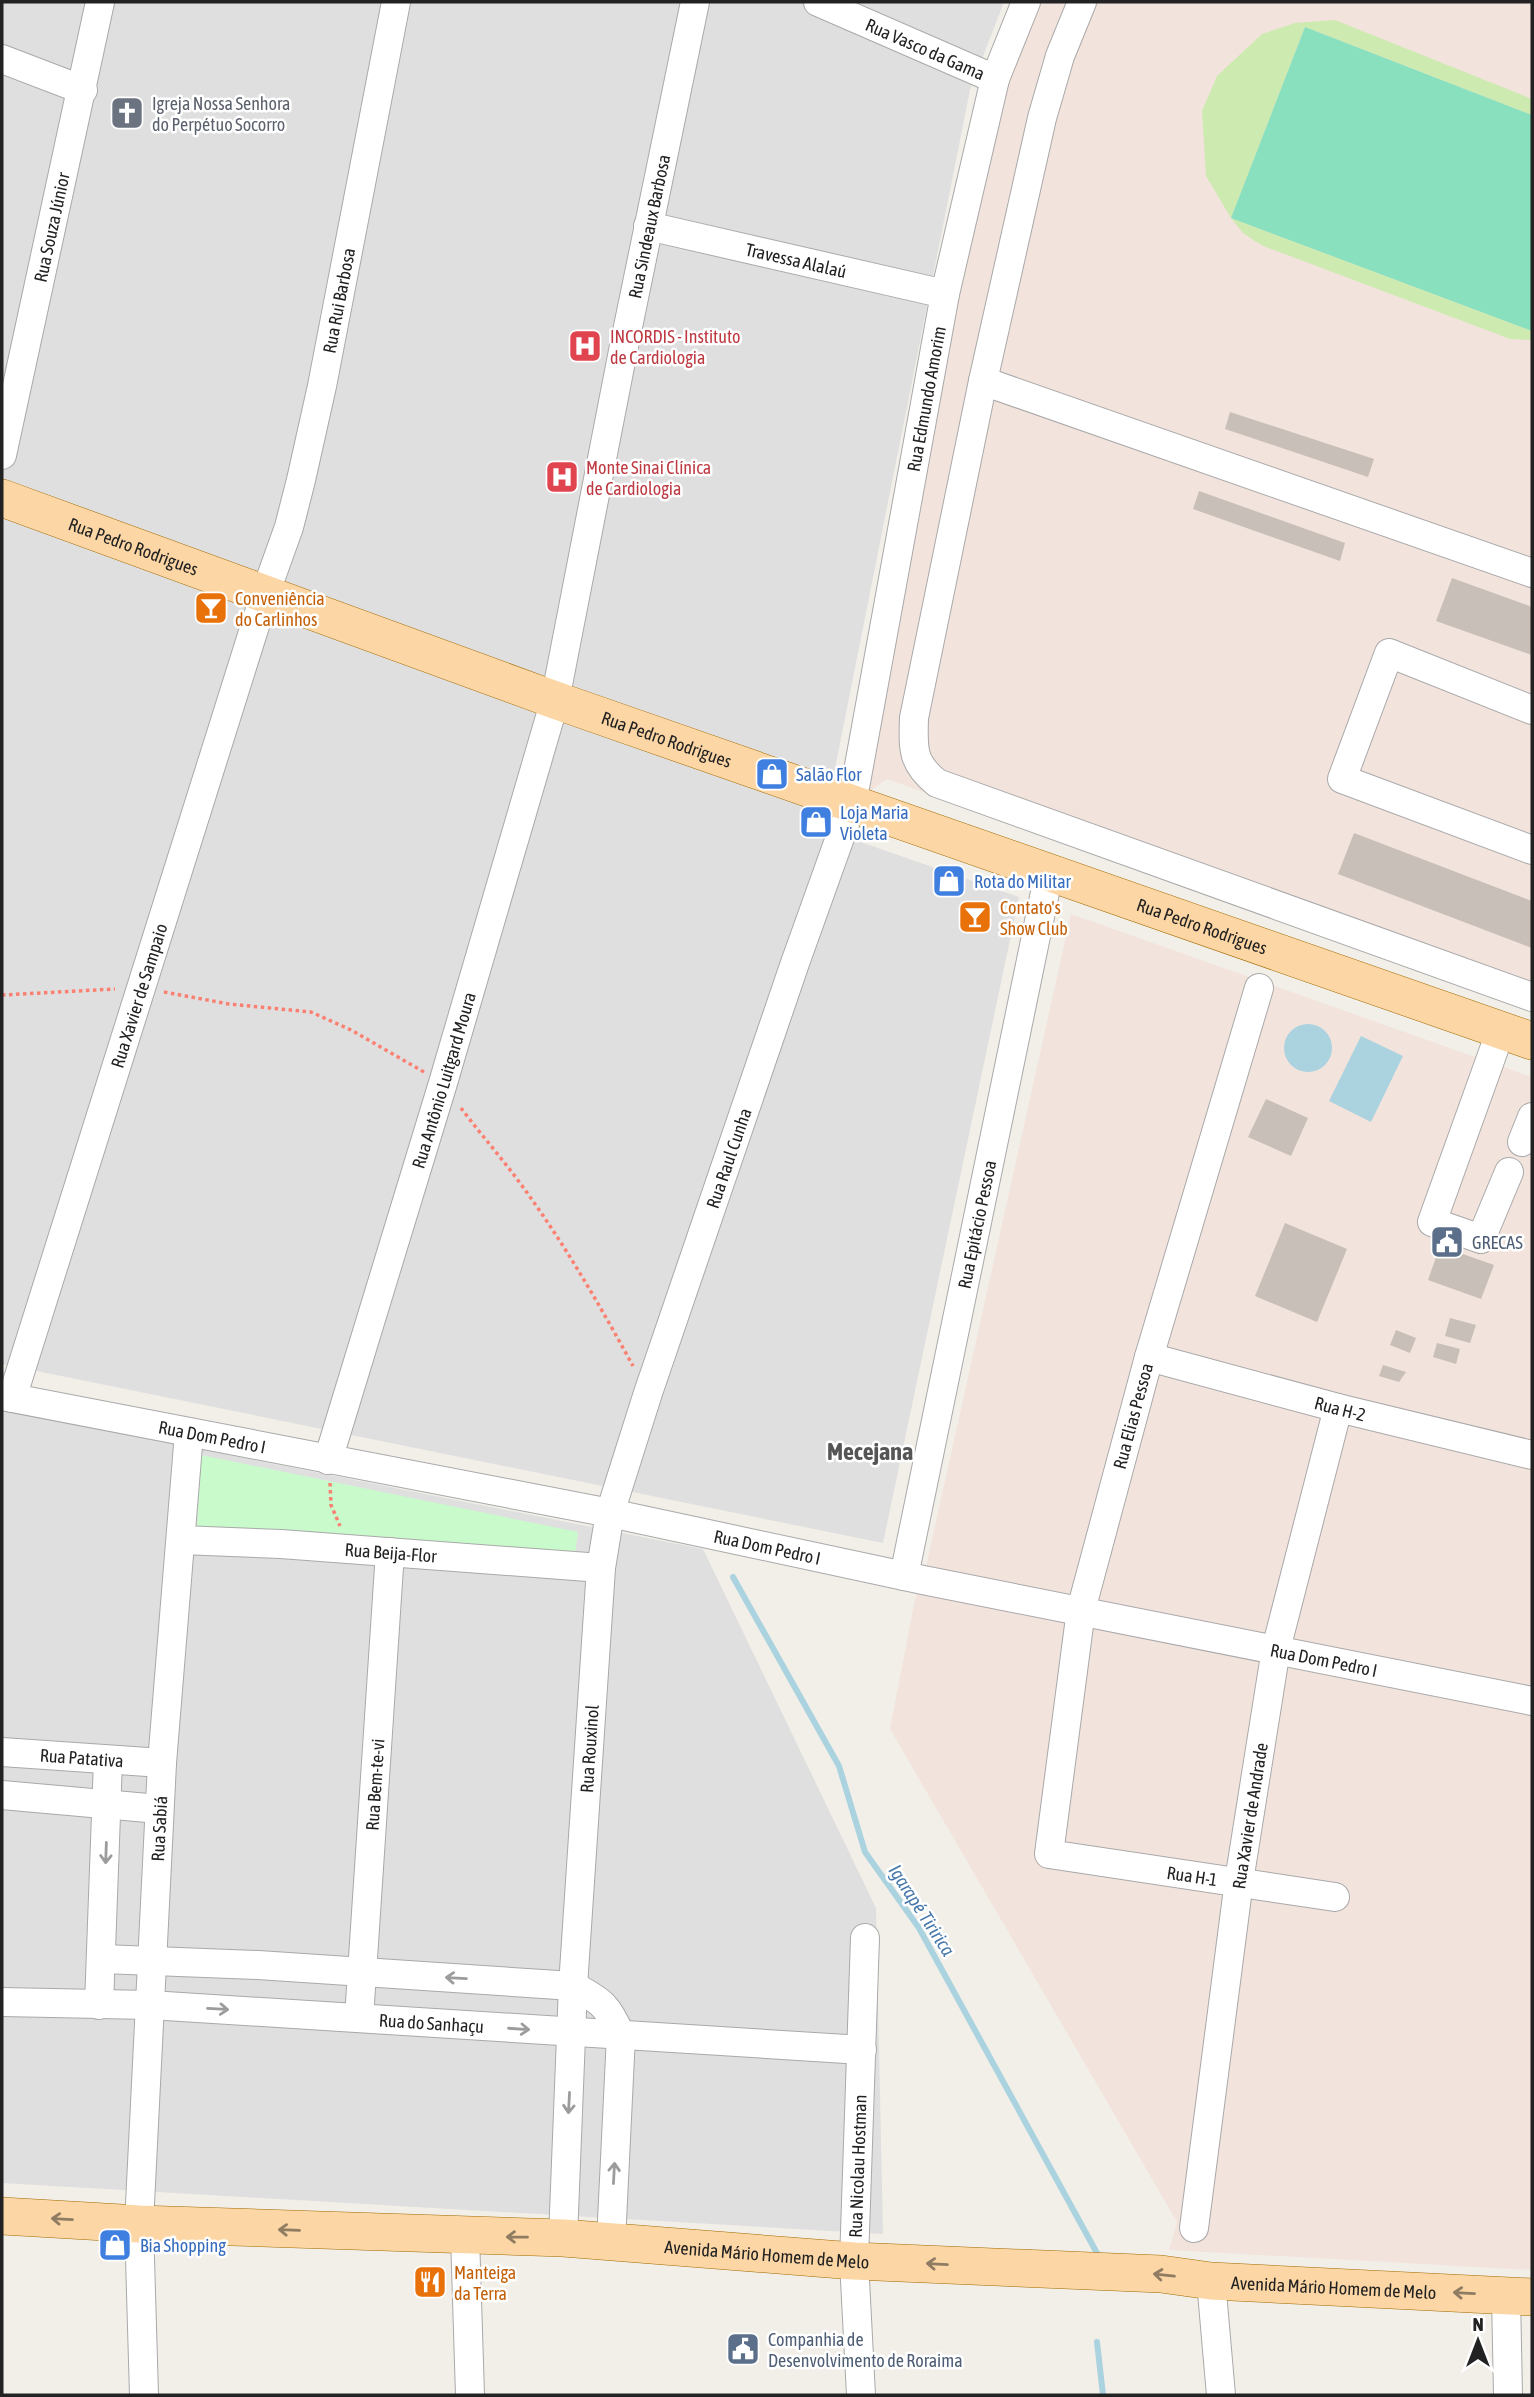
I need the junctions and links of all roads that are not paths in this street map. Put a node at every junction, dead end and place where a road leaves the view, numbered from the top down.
1 (100, 2) edge
2 (396, 2) edge
3 (695, 2) edge
4 (818, 2) edge
5 (1026, 2) edge
6 (1082, 2) edge
7 (2, 59) edge
8 (995, 79) junction
9 (82, 90) junction
10 (648, 226) junction
11 (945, 294) junction
12 (983, 381) junction
13 (2, 454) edge
14 (2, 498) edge
15 (1532, 573) edge
16 (265, 594) junction
17 (555, 700) junction
18 (1532, 710) edge
19 (852, 804) junction
20 (1532, 850) edge
21 (1049, 873) junction
22 (1259, 988) dead end
23 (1532, 997) edge
24 (1517, 1036) edge
25 (1509, 1172) dead end
26 (1149, 1357) junction
27 (7, 1397) edge
28 (1338, 1408) junction
29 (189, 1433) junction
30 (1532, 1455) edge
31 (328, 1460) junction
32 (610, 1513) junction
33 (181, 1541) junction
34 (378, 1551) junction
35 (601, 1568) junction
36 (904, 1576) junction
37 (1081, 1610) junction
38 (1276, 1649) junction
39 (1532, 1701) edge
40 (2, 1752) edge
41 (108, 1760) junction
42 (162, 1763) junction
43 (2, 1795) edge
44 (107, 1806) junction
45 (159, 1809) junction
46 (1049, 1854) joint
47 (1239, 1881) junction
48 (1335, 1897) dead end
49 (865, 1937) dead end
50 (102, 1959) junction
51 (152, 1962) junction
52 (362, 1973) junction
53 (573, 1986) junction
54 (2, 2002) edge
55 (99, 2005) junction
56 (150, 2005) junction
57 (359, 2018) junction
58 (572, 2032) junction
59 (621, 2036) junction
60 (862, 2050) junction
61 (2, 2216) edge
62 (139, 2224) junction
63 (1194, 2228) dead end
64 (466, 2236) junction
65 (563, 2238) junction
66 (611, 2241) junction
67 (854, 2261) junction
68 (1211, 2281) junction
69 (1519, 2296) edge
70 (144, 2395) edge
71 (470, 2395) edge
72 (861, 2395) edge
73 (1221, 2395) edge
74 (1508, 2395) edge

1 - 9 street, Rua Souza Júnior
2 - 16 street, Rua Rui Barbosa
3 - 10 street, Rua Sindeaux Barbosa
4 - 8 street, Rua Vasco da Gama
5 - 8 street, Rua Edmundo Amorim
6 - 12 street
7 - 9 street
8 - 11 street, Rua Edmundo Amorim
9 - 13 street, Rua Souza Júnior
10 - 11 street, Travessa Alalaú
10 - 17 street, Rua Sindeaux Barbosa
11 - 19 street, Rua Edmundo Amorim
12 - 15 street
12 - 23 street
14 - 16 main road, Rua Pedro Rodrigues
16 - 17 main road, Rua Pedro Rodrigues
16 - 27 street, Rua Xavier de Sampaio
17 - 19 main road, Rua Pedro Rodrigues
17 - 31 street, Rua Antônio Luitgard Moura
18 - 20 street
19 - 21 main road, Rua Pedro Rodrigues
19 - 32 street, Rua Raul Cunha
21 - 24 main road, Rua Pedro Rodrigues
21 - 36 street, Rua Epitácio Pessoa
22 - 26 street, Rua Elias Pessoa
24 - 25 street
26 - 28 street, Rua H-2
26 - 37 street, Rua Elias Pessoa
27 - 29 street, Rua Dom Pedro I
28 - 30 street, Rua H-2
28 - 38 street, Rua Xavier de Andrade
29 - 31 street, Rua Dom Pedro I
29 - 33 street, Rua Sabiá
31 - 32 street, Rua Dom Pedro I
32 - 35 street, Rua Rouxinol
32 - 36 street, Rua Dom Pedro I
33 - 34 street, Rua Beija-Flor
33 - 42 street, Rua Sabiá
34 - 35 street, Rua Beija-Flor
34 - 52 street, Rua Bem-te-vi
35 - 53 street, Rua Rouxinol
36 - 37 street, Rua Dom Pedro I
37 - 38 street, Rua Dom Pedro I
37 - 46 street, Rua Elias Pessoa
38 - 39 street, Rua Dom Pedro I
38 - 47 street, Rua Xavier de Andrade
40 - 41 street, Rua Patativa
41 - 42 street, Rua Patativa
41 - 44 street
42 - 45 street, Rua Sabiá
43 - 44 street
44 - 45 street
44 -> 50 street
45 - 51 street, Rua Sabiá
46 - 47 street, Rua H-1
47 - 48 street, Rua H-1
47 - 63 street, Rua Xavier de Andrade
49 - 60 street, Rua Nicolau Hostman
50 - 51 street
50 - 55 street
51 - 52 street
51 - 56 street, Rua Sabiá
53 -> 52 street
52 - 57 street, Rua Bem-te-vi
53 - 58 street, Rua Rouxinol
53 - 59 street
54 - 55 street, Rua do Sanhaçu
55 - 56 street, Rua do Sanhaçu
56 -> 57 street, Rua do Sanhaçu
56 - 62 street, Rua Sabiá
57 -> 58 street, Rua do Sanhaçu
58 - 59 street, Rua do Sanhaçu
58 -> 65 street, Rua Rouxinol
59 - 60 street, Rua do Sanhaçu
66 -> 59 street
60 - 67 street, Rua Nicolau Hostman
62 -> 61 main road, Avenida Mário Homem de Melo
64 -> 62 main road, Avenida Mário Homem de Melo
62 - 70 street, Rua Sabiá
65 -> 64 main road, Avenida Mário Homem de Melo
64 - 71 street
65 - 66 main road, Avenida Mário Homem de Melo
66 - 67 main road, Avenida Mário Homem de Melo
68 -> 67 main road, Avenida Mário Homem de Melo
67 - 72 street, Rua Nicolau Hostman
69 -> 68 main road, Avenida Mário Homem de Melo
68 - 73 street
69 - 74 street

